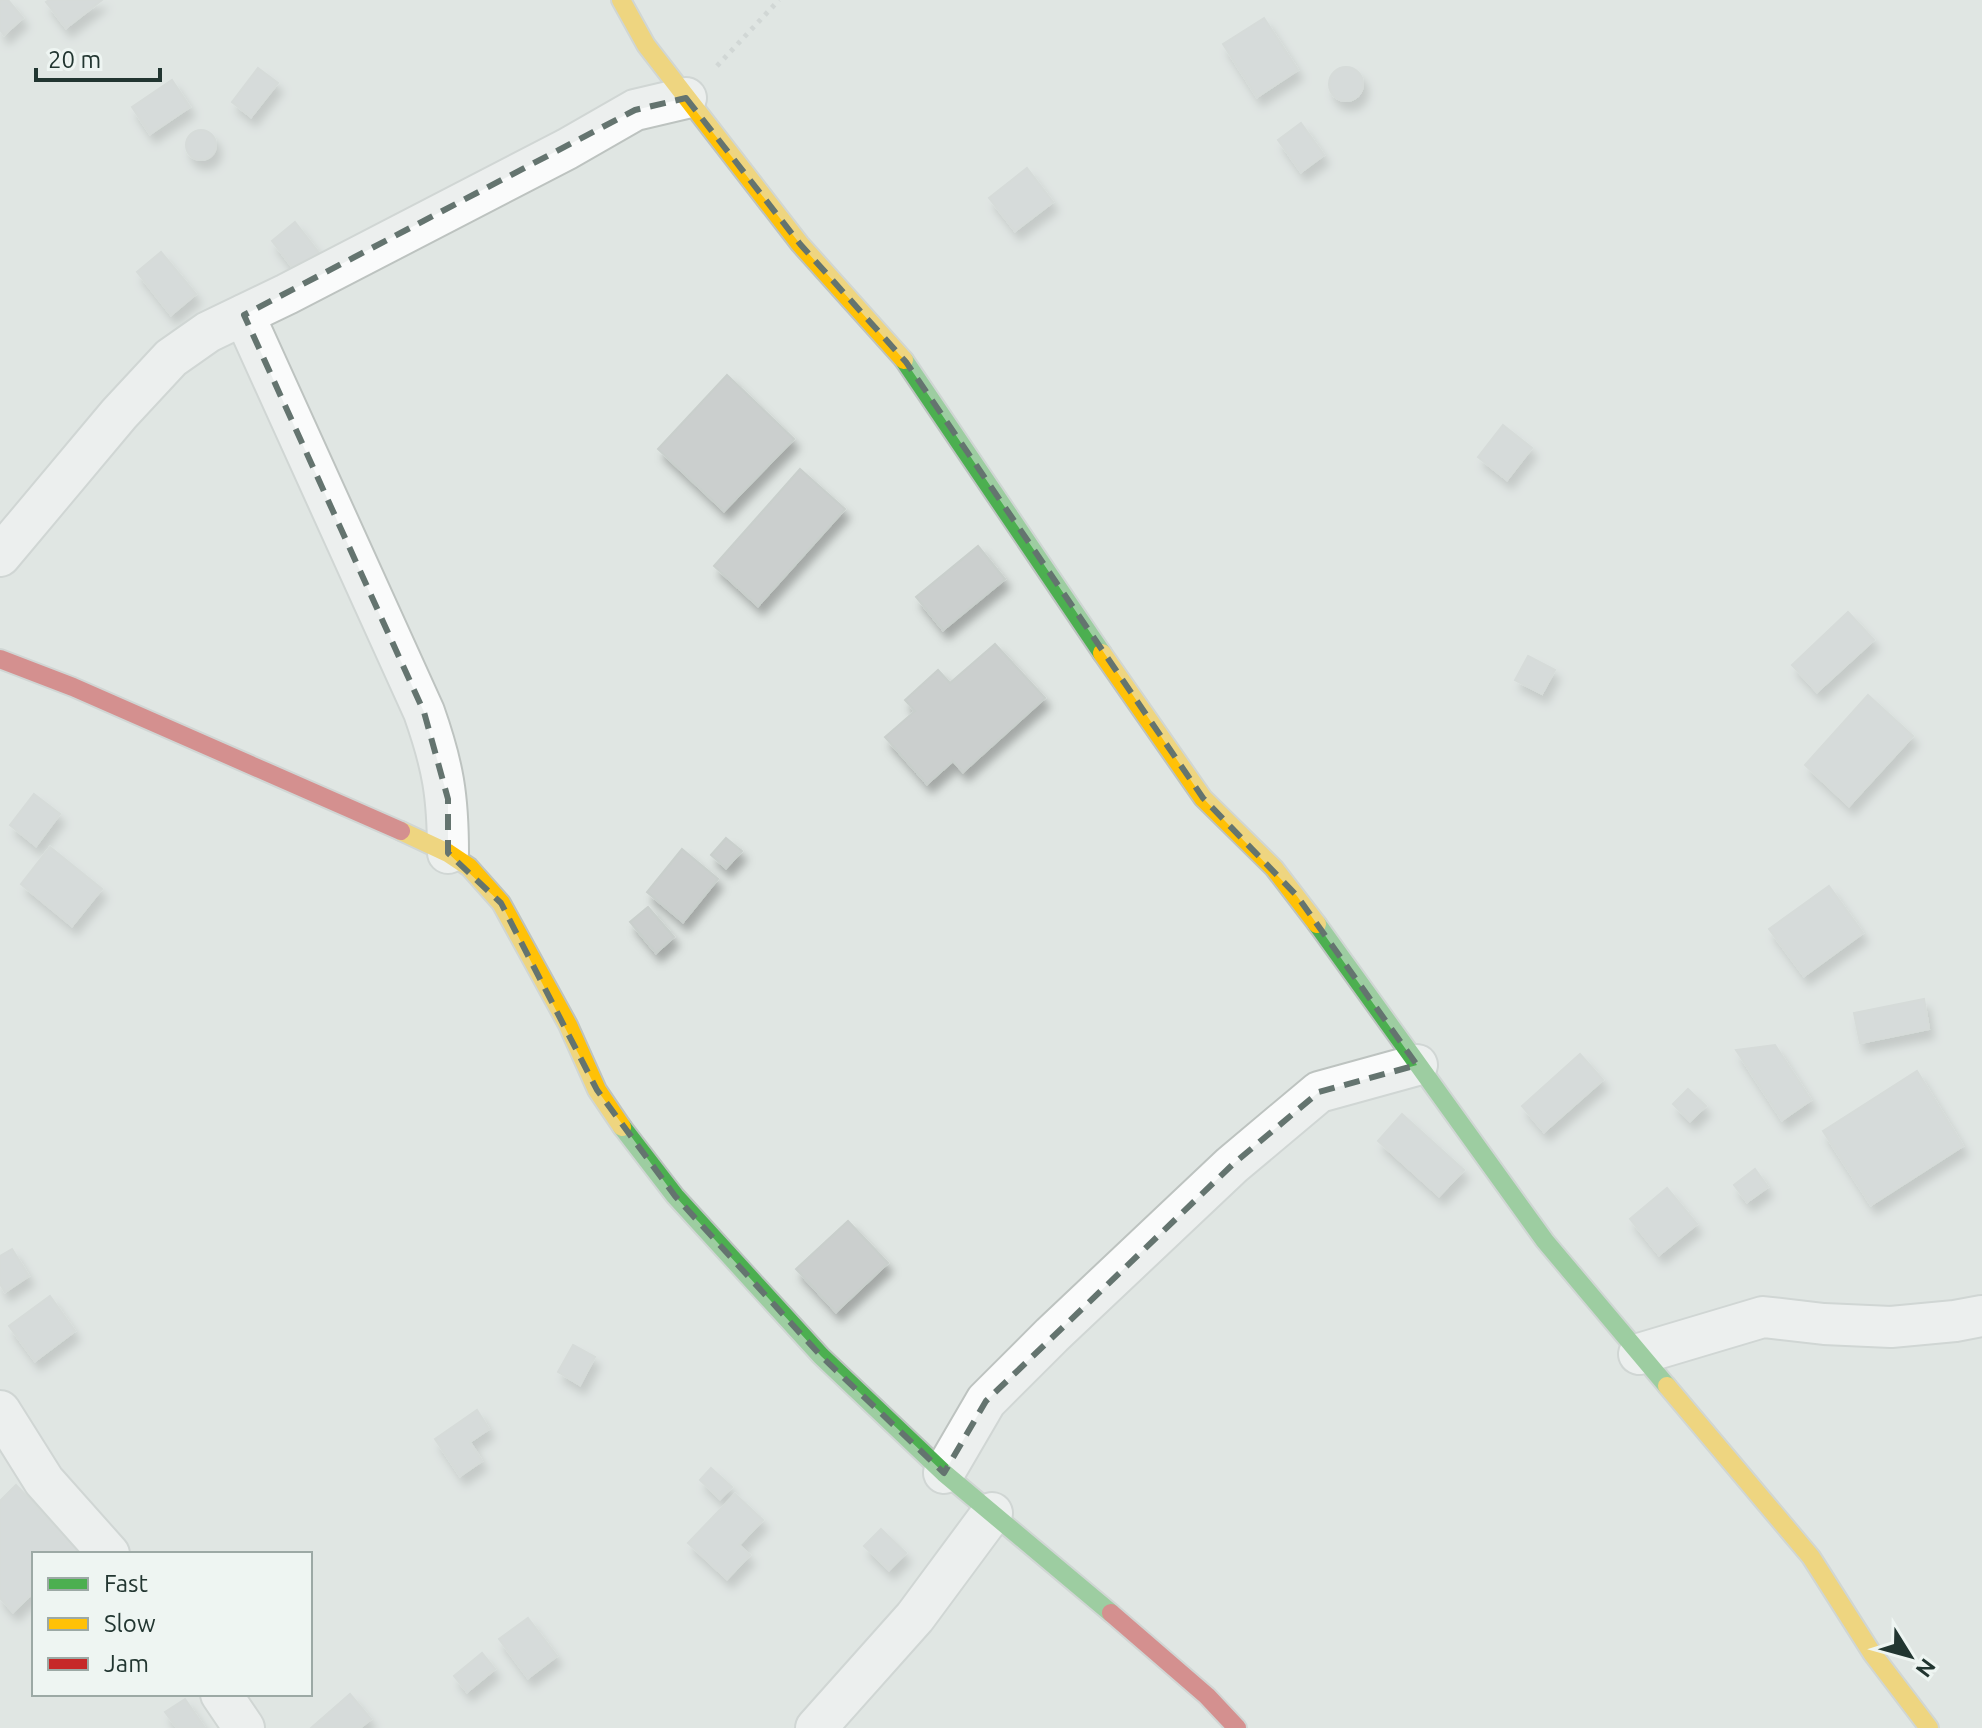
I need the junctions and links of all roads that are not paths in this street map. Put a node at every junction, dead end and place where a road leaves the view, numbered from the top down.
1 (621, 0) edge
2 (686, 98) junction
3 (244, 315) junction
4 (0, 556) edge
5 (0, 659) edge
6 (448, 853) junction
7 (1417, 1065) junction
8 (1982, 1316) edge
9 (1639, 1354) junction
10 (0, 1411) edge
11 (944, 1473) junction
12 (992, 1513) junction
13 (107, 1552) edge
14 (222, 1696) edge
15 (244, 1728) edge
16 (816, 1728) edge
17 (1237, 1728) edge
18 (1929, 1728) edge

1 - 2 street
2 - 3 street
2 - 7 street
3 - 4 street
3 - 6 street
5 - 6 street
6 - 11 street
7 - 9 street
7 - 11 street
8 - 9 street
9 - 18 street
10 - 13 street
11 - 12 street
12 - 16 street
12 - 17 street
14 - 15 street

